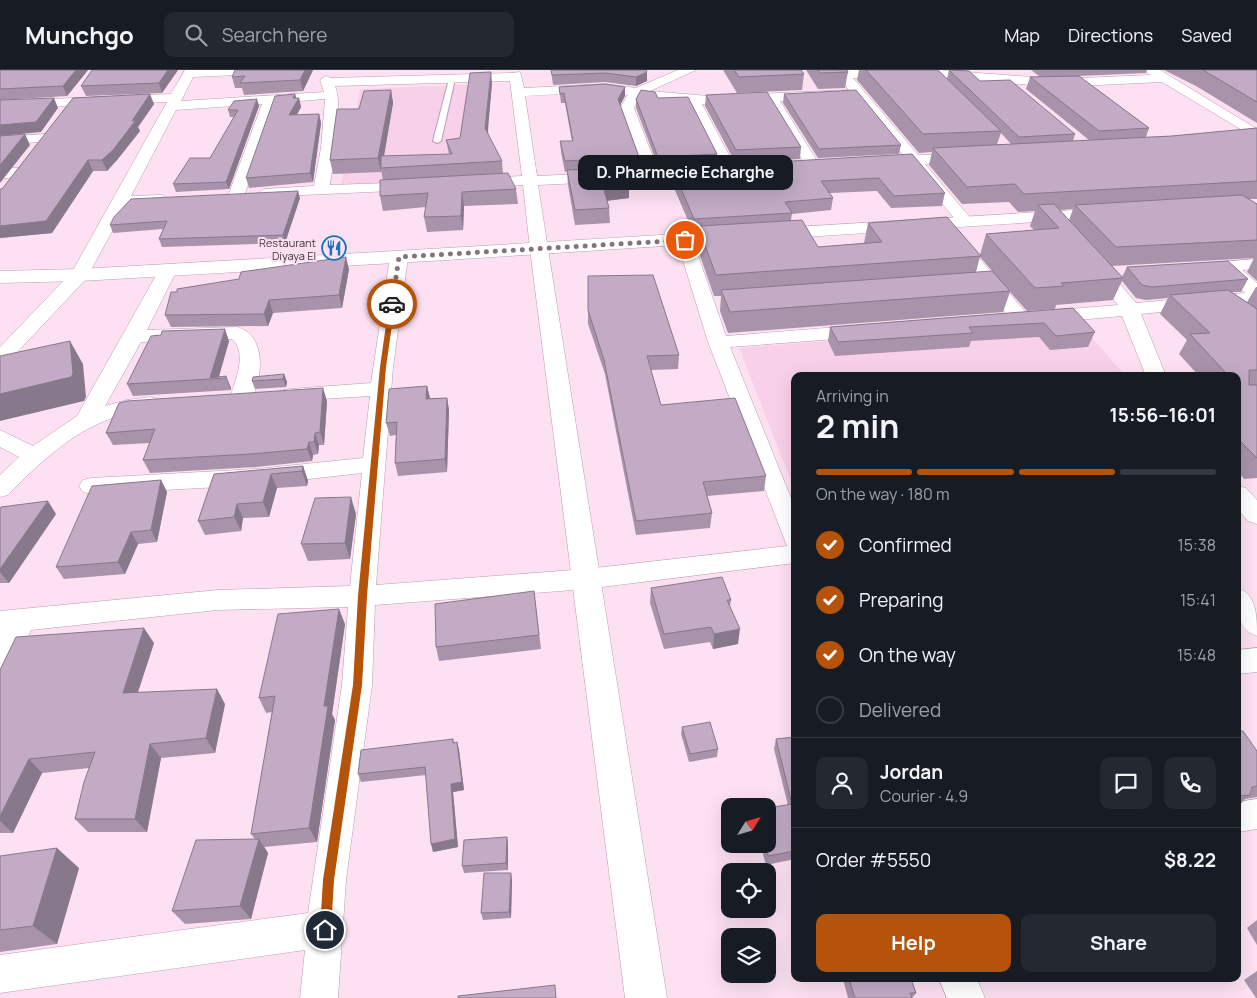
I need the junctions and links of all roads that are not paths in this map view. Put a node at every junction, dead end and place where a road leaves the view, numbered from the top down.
1 (259, 70) edge
2 (690, 70) edge
3 (1023, 70) edge
4 (1152, 70) edge
5 (190, 72) edge
6 (842, 72) edge
7 (930, 72) junction
8 (956, 72) edge
9 (418, 75) edge
10 (803, 78) edge
11 (1003, 78) junction
12 (1165, 78) junction
13 (452, 79) junction
14 (517, 80) edge
15 (1038, 81) junction
16 (327, 82) edge
17 (1079, 83) junction
18 (83, 86) edge
19 (944, 86) edge
20 (636, 93) junction
21 (859, 93) junction
22 (1094, 94) edge
23 (813, 95) junction
24 (771, 97) junction
25 (1026, 97) edge
26 (270, 100) junction
27 (694, 100) junction
28 (72, 102) junction
29 (173, 102) junction
30 (0, 105) edge
31 (1256, 135) edge
32 (46, 138) junction
33 (1239, 140) edge
34 (0, 141) edge
35 (436, 141) dead end
36 (981, 156) edge
37 (912, 159) junction
38 (865, 163) edge
39 (812, 166) junction
40 (829, 166) edge
41 (795, 167) edge
42 (18, 173) junction
43 (0, 174) edge
44 (652, 175) junction
45 (530, 181) junction
46 (461, 183) edge
47 (431, 184) edge
48 (6, 188) edge
49 (321, 191) junction
50 (176, 199) edge
51 (120, 202) junction
52 (1128, 212) edge
53 (1050, 217) junction
54 (965, 220) junction
55 (938, 222) junction
56 (1063, 231) edge
57 (685, 240) junction
58 (539, 249) junction
59 (1083, 252) edge
60 (399, 257) junction
61 (1257, 264) edge
62 (1226, 266) junction
63 (1207, 267) edge
64 (168, 270) junction
65 (1121, 273) edge
66 (1102, 274) junction
67 (80, 275) junction
68 (0, 277) edge
69 (991, 284) junction
70 (972, 285) edge
71 (1256, 295) edge
72 (1222, 301) junction
73 (1129, 309) junction
74 (1243, 315) edge
75 (1020, 318) junction
76 (996, 320) edge
77 (883, 330) edge
78 (134, 336) junction
79 (718, 342) junction
80 (3, 352) edge
81 (1154, 372) edge
82 (382, 388) junction
83 (171, 402) edge
84 (84, 422) junction
85 (0, 437) edge
86 (32, 455) junction
87 (375, 464) junction
88 (91, 486) edge
89 (0, 489) edge
90 (1241, 498) edge
91 (1257, 517) edge
92 (1241, 520) edge
93 (791, 529) edge
94 (791, 554) edge
95 (586, 579) junction
96 (362, 596) junction
97 (1241, 602) edge
98 (11, 621) edge
99 (1257, 625) edge
100 (1257, 660) edge
101 (1241, 662) edge
102 (0, 668) edge
103 (1257, 814) edge
104 (1241, 817) edge
105 (325, 930) junction
106 (0, 974) edge
107 (959, 982) edge
108 (319, 998) edge
109 (646, 998) edge
110 (966, 998) edge

1 - 5 street
2 - 20 street
3 - 15 street
4 - 12 street
5 - 29 street
6 - 7 street
6 - 21 street
7 - 8 street
7 - 19 street
8 - 11 street
9 - 13 street
9 - 16 street
10 - 23 street
11 - 15 street
11 - 25 street
12 - 17 street
12 - 31 street
13 - 14 street
13 - 35 lane
14 - 20 street
14 - 45 street
15 - 17 street
16 - 26 street
16 - 49 street
17 - 22 street
18 - 28 street
20 - 27 street
20 - 44 street
21 - 23 street
21 - 37 street
23 - 24 street
24 - 27 street
24 - 39 street
26 - 29 street
26 - 49 street
27 - 44 street
28 - 29 street
28 - 30 street
28 - 32 street
29 - 51 street
31 - 33 street
32 - 34 street
32 - 42 street
36 - 37 street
37 - 38 street
37 - 54 street
39 - 40 street
39 - 41 street
42 - 43 street
42 - 48 street
44 - 45 street
45 - 46 street
45 - 58 street
47 - 49 street
50 - 51 street
51 - 67 street
52 - 53 main road
53 - 54 main road
53 - 56 street
54 - 55 main road
55 - 57 main road
55 - 69 street
57 - 58 main road
57 - 79 street
58 - 60 main road
58 - 95 main road
59 - 66 street
60 - 64 main road
60 - 82 street
61 - 62 street
62 - 63 street
62 - 71 street
64 - 67 main road
64 - 78 street
65 - 66 street
66 - 73 street
67 - 68 main road
67 - 80 street
69 - 70 street
69 - 75 street
71 - 72 street
72 - 73 street
72 - 74 street
73 - 75 street
73 - 81 street
75 - 76 street
77 - 79 street
78 - 82 street
78 - 84 street
79 - 93 street
82 - 87 street
83 - 84 street
84 - 86 street
85 - 86 street
86 - 89 street
87 - 88 street
87 - 96 street
90 - 91 street
91 - 92 street
94 - 95 street
95 - 96 street
95 - 109 main road
96 - 98 street
96 - 105 street
97 - 99 street
98 - 102 street
100 - 101 street
103 - 104 street
105 - 106 street
105 - 108 street
107 - 110 street

